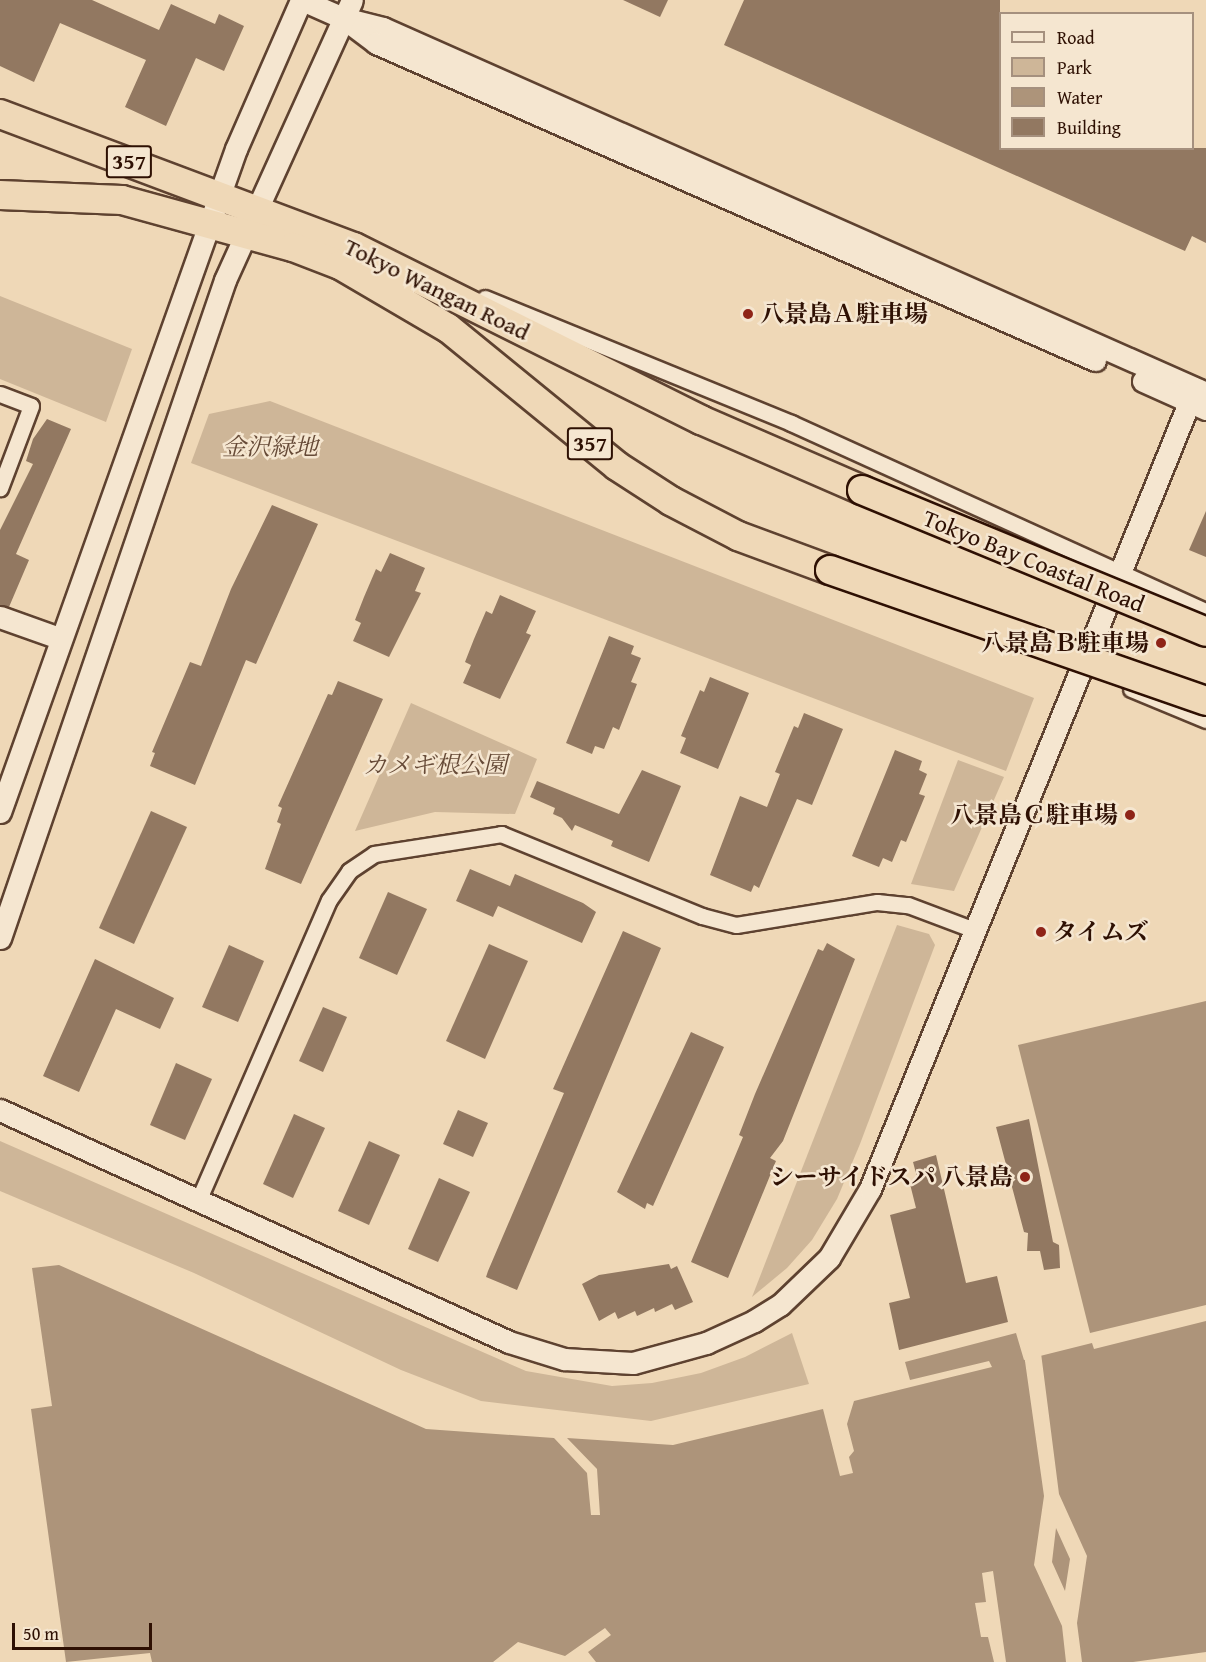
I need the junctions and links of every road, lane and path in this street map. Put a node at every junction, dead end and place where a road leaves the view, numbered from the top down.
1 (302, 0) edge
2 (347, 9) edge
3 (0, 114) edge
4 (0, 195) edge
5 (219, 197) junction
6 (252, 222) junction
7 (209, 223) junction
8 (388, 262) junction
9 (0, 394) edge
10 (1199, 398) edge
11 (0, 488) edge
12 (862, 490) joint
13 (1119, 571) junction
14 (1206, 611) edge
15 (0, 617) edge
16 (1206, 632) edge
17 (59, 639) junction
18 (1079, 668) junction
19 (1206, 701) edge
20 (1206, 720) edge
21 (0, 812) edge
22 (974, 930) junction
23 (0, 938) edge
24 (0, 1110) edge
25 (198, 1200) junction

1 - 2 street
1 - 5 street
2 - 6 street
2 - 10 street
3 - 5 highway, Tokyo Wangan Road / 357
4 - 7 highway, Tokyo Wangan Road / 357
5 - 6 highway, Tokyo Wangan Road / 357
5 - 7 street
6 - 7 highway, Tokyo Wangan Road / 357
6 - 8 highway, Tokyo Wangan Road / 357
6 - 19 highway, Tokyo Wangan Road / 357, bridge
6 - 23 street
7 - 17 street
8 - 12 highway, Tokyo Wangan Road / 357
8 - 13 street
9 - 11 street
10 - 13 street
12 - 16 highway, Tokyo Bay Coastal Road / 357, bridge
13 - 14 street
13 - 18 street
15 - 17 street
17 - 21 street
18 - 20 street
18 - 22 street
22 - 25 street
22 - 25 street
24 - 25 street

